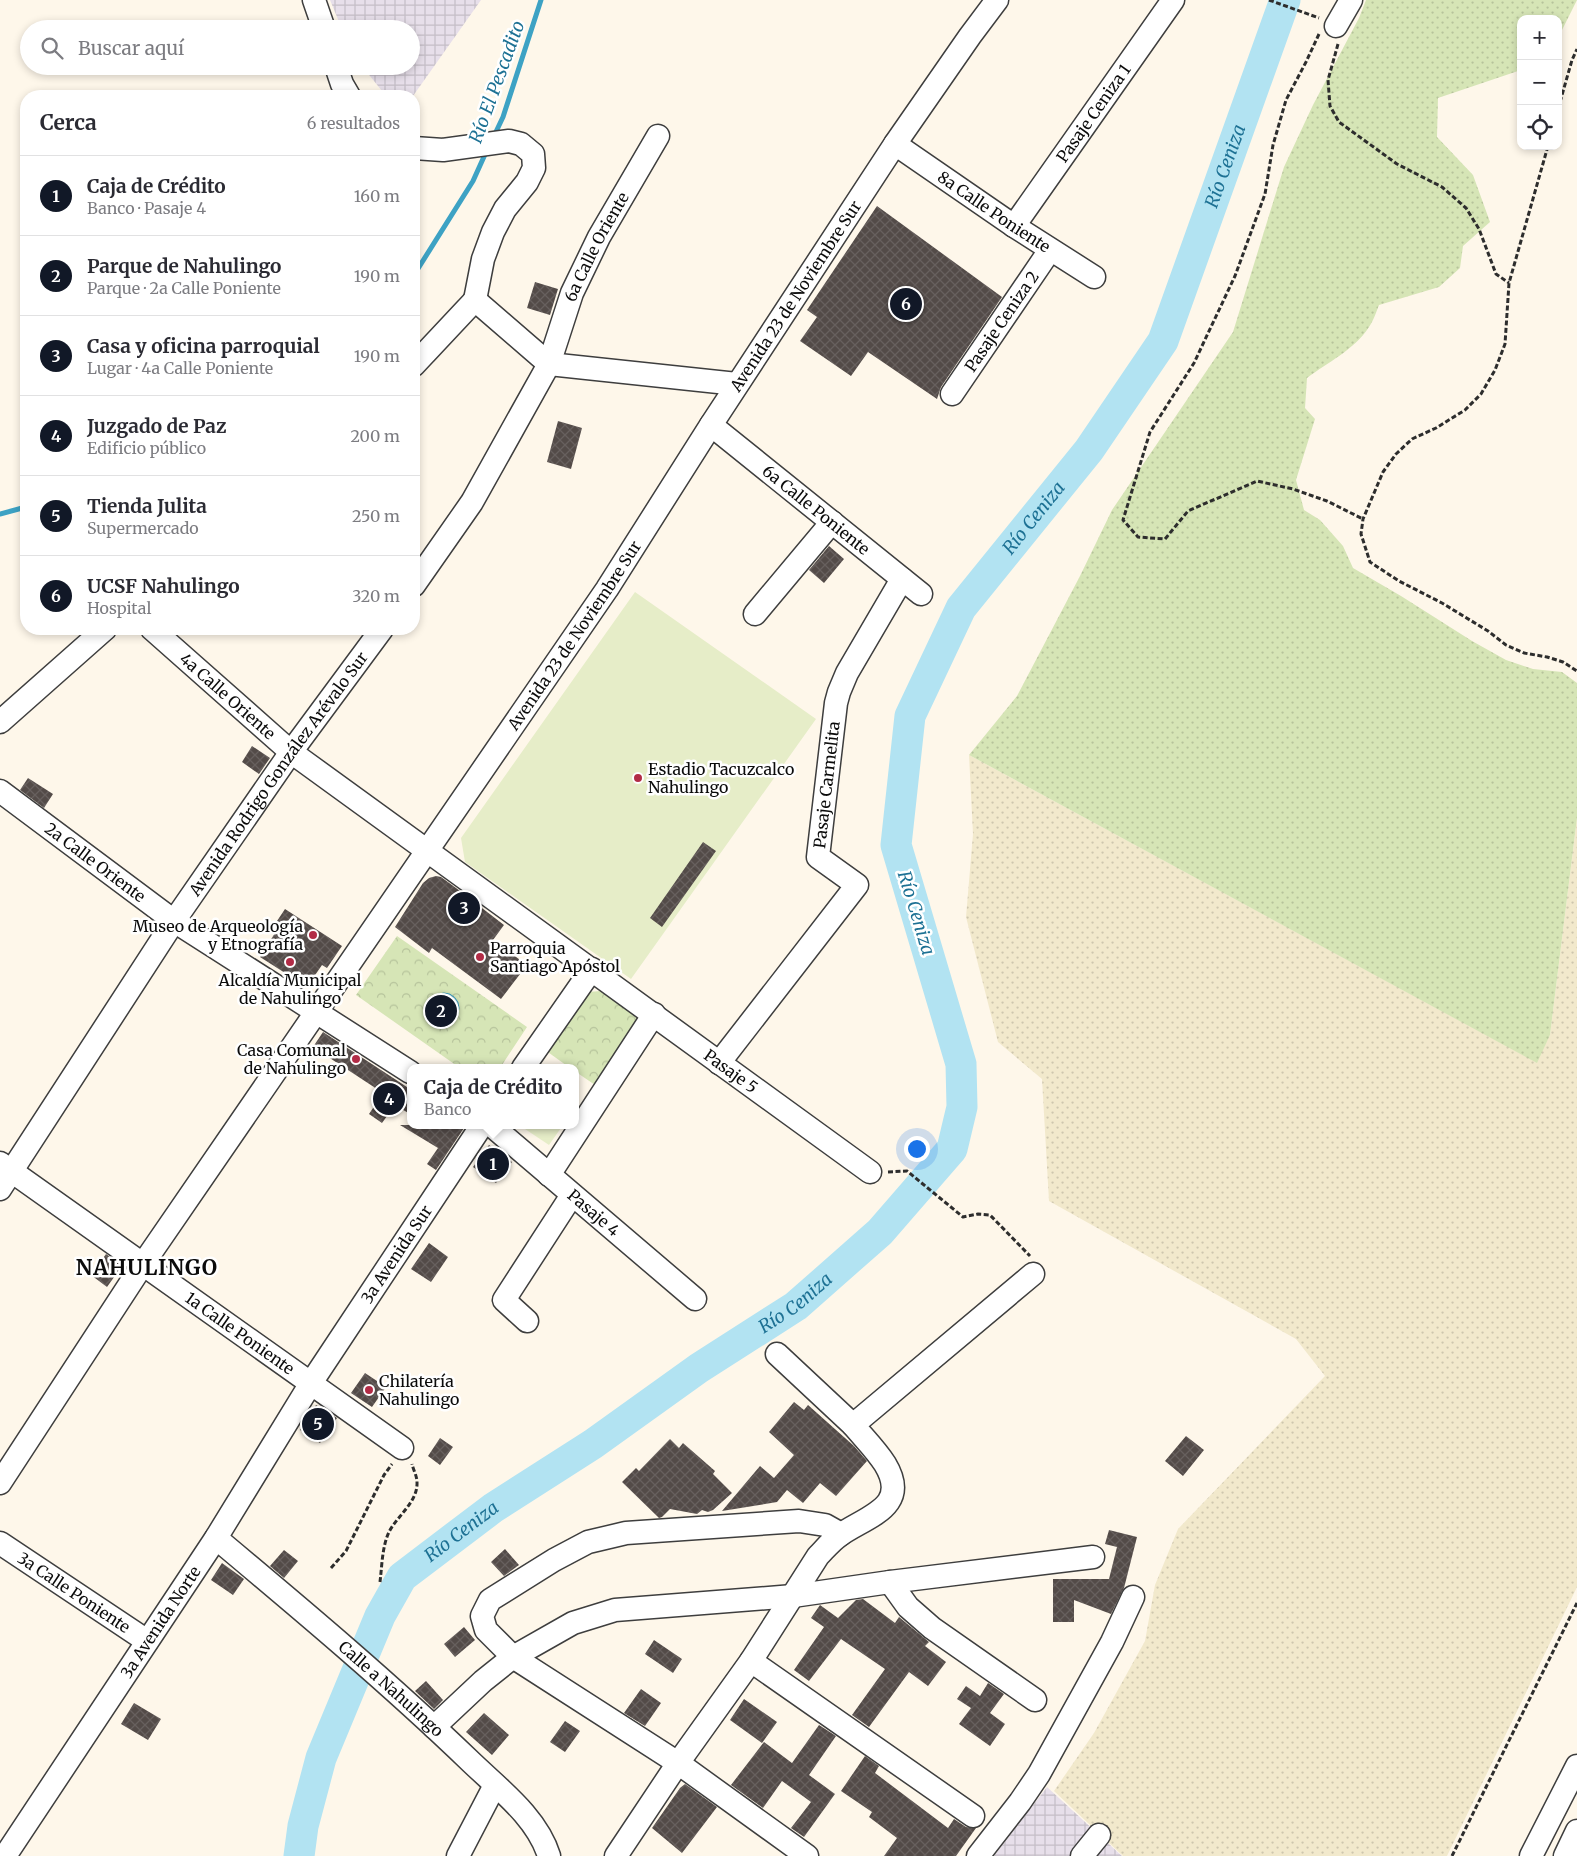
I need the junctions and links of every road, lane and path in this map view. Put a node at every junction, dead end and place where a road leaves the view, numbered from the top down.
1 (314, 0) edge
2 (997, 0) edge
3 (1173, 0) edge
4 (1269, 0) edge
5 (1351, 0) edge
6 (321, 20) edge
7 (1328, 22) junction
8 (1577, 49) edge
9 (339, 75) edge
10 (346, 90) edge
11 (1559, 105) edge
12 (658, 136) dead end
13 (895, 144) junction
14 (420, 148) edge
15 (1547, 150) edge
16 (1014, 226) junction
17 (1050, 250) junction
18 (1094, 277) dead end
19 (1509, 283) junction
20 (475, 300) junction
21 (420, 359) edge
22 (549, 364) junction
23 (737, 384) junction
24 (952, 394) dead end
25 (711, 424) junction
26 (1363, 519) junction
27 (832, 522) junction
28 (420, 576) edge
29 (902, 579) junction
30 (921, 594) dead end
31 (755, 614) dead end
32 (98, 635) edge
33 (159, 635) edge
34 (378, 635) edge
35 (1577, 671) edge
36 (0, 722) edge
37 (291, 752) junction
38 (0, 791) edge
39 (426, 851) junction
40 (174, 921) junction
41 (592, 969) junction
42 (317, 1011) junction
43 (654, 1014) junction
44 (719, 1063) junction
45 (525, 1064) edge
46 (407, 1070) edge
47 (479, 1129) edge
48 (497, 1129) edge
49 (907, 1171) dead end
50 (870, 1172) dead end
51 (4, 1174) edge
52 (549, 1175) junction
53 (572, 1195) junction
54 (143, 1264) junction
55 (1033, 1274) joint
56 (695, 1299) dead end
57 (527, 1321) dead end
58 (777, 1354) dead end
59 (311, 1383) junction
60 (853, 1424) junction
61 (402, 1448) junction
62 (0, 1483) edge
63 (841, 1534) junction
64 (216, 1538) junction
65 (0, 1543) edge
66 (1093, 1557) dead end
67 (331, 1568) dead end
68 (380, 1582) dead end
69 (890, 1582) junction
70 (793, 1596) junction
71 (1133, 1597) dead end
72 (1577, 1603) edge
73 (147, 1641) junction
74 (513, 1656) junction
75 (751, 1661) junction
76 (1035, 1700) dead end
77 (434, 1727) junction
78 (678, 1763) junction
79 (1577, 1766) edge
80 (495, 1785) junction
81 (973, 1816) dead end
82 (1577, 1831) edge
83 (1099, 1835) dead end
84 (795, 1852) edge
85 (5, 1856) edge
86 (458, 1856) edge
87 (549, 1856) edge
88 (616, 1856) edge
89 (978, 1856) edge
90 (1082, 1856) edge
91 (1452, 1856) edge
92 (1531, 1856) edge
93 (1565, 1856) edge

1 - 6 street
2 - 13 street, Avenida 23 de Noviembre Sur
3 - 16 street, Pasaje Ceniza 1
4 - 7 path
5 - 7 street
7 - 19 path
7 - 26 path
8 - 11 path
9 - 10 street
12 - 22 street, 6a Calle Oriente
13 - 16 street, 8a Calle Poniente
13 - 23 street, Avenida 23 de Noviembre Sur
14 - 20 street
15 - 19 path
16 - 17 street, 8a Calle Poniente
17 - 18 street, 8a Calle Poniente
17 - 24 street, Pasaje Ceniza 2
19 - 26 path
20 - 21 street
20 - 22 street
22 - 23 street
22 - 28 street
23 - 25 street, Avenida 23 de Noviembre Sur
25 - 27 street, 6a Calle Poniente
25 - 39 street, Avenida 23 de Noviembre Sur
26 - 35 path
27 - 29 street, 6a Calle Poniente
27 - 31 street
29 - 30 street, 6a Calle Poniente
29 - 44 street, Pasaje Carmelita
32 - 36 street
33 - 37 street, 4a Calle Oriente
34 - 37 street, Avenida Rodrigo González Arévalo Sur
37 - 39 street, 4a Calle Oriente
37 - 40 street, Avenida Rodrigo González Arévalo Sur
38 - 40 street, 2a Calle Oriente
39 - 41 street, 4a Calle Oriente
39 - 42 street, Avenida 23 de Noviembre Sur
40 - 42 street, 2a Calle Oriente
40 - 51 street, Avenida Rodrigo González Arévalo Sur
41 - 43 street, Pasaje 5
41 - 45 street
42 - 46 street, 2a Calle Oriente
42 - 54 street, Avenida 23 de Noviembre Sur
43 - 44 street, Pasaje 5
43 - 52 street
44 - 50 street, Pasaje 5
47 - 59 street, 3a Avenida Sur
48 - 52 street, Pasaje 4
49 - 55 path
51 - 54 street, 1a Calle Poniente
52 - 53 street, Pasaje 4
53 - 56 street, Pasaje 4
53 - 57 street
54 - 59 street, 1a Calle Poniente
54 - 62 street, Avenida 23 de Noviembre Sur
55 - 60 street
58 - 60 street
59 - 61 street, 1a Calle Poniente
59 - 64 street, 3a Avenida Norte
60 - 63 street
61 - 67 path
61 - 68 path
63 - 70 street
63 - 74 street
64 - 73 street, 3a Avenida Norte
64 - 77 street, Calle a Nahulingo
65 - 73 street, 3a Calle Poniente
66 - 69 street
69 - 70 street
69 - 76 street
70 - 74 street
70 - 75 street
71 - 89 street
72 - 91 path
73 - 85 street, 3a Avenida Norte
74 - 77 street
74 - 78 street
75 - 78 street
75 - 81 street
77 - 80 street, Calle a Nahulingo
78 - 84 street
78 - 88 street
79 - 92 street
80 - 86 street
80 - 87 street, Calle a Nahulingo
82 - 93 street
83 - 90 street

